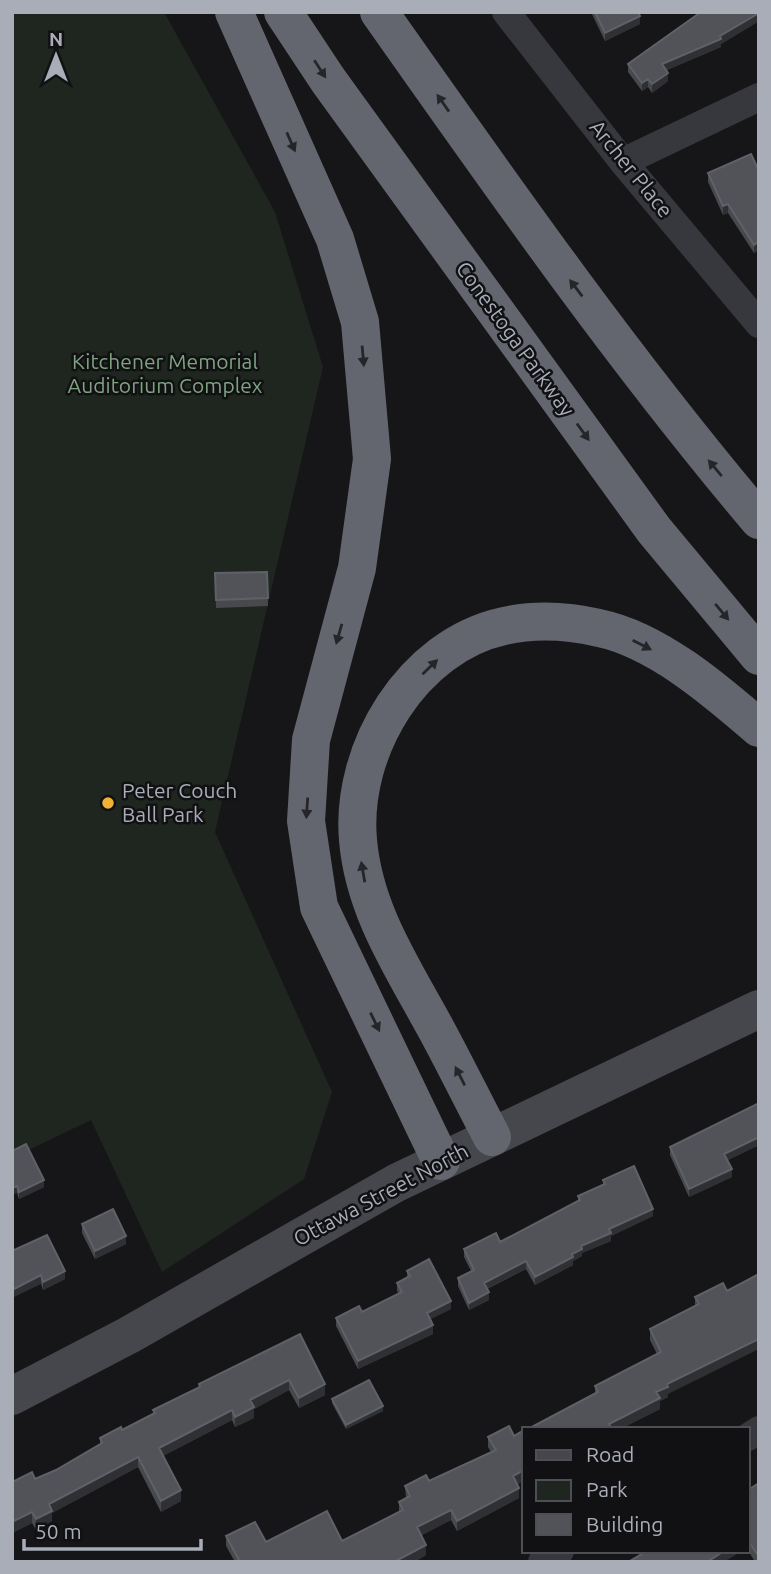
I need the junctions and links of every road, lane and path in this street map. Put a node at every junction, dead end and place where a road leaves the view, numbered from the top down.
1 (234, 12) edge
2 (283, 12) edge
3 (379, 12) edge
4 (506, 12) edge
5 (759, 97) edge
6 (623, 162) junction
7 (759, 324) edge
8 (759, 520) edge
9 (759, 656) edge
10 (759, 728) edge
11 (759, 1009) edge
12 (492, 1137) junction
13 (441, 1161) junction
14 (12, 1396) edge

1 -> 13 highway
2 -> 9 highway, Conestoga Parkway
8 -> 3 highway
4 - 6 street, Archer Place
5 - 6 street
6 - 7 street, Archer Place
12 -> 10 highway
11 - 12 main road, Ottawa Street North
12 - 13 main road, Ottawa Street North
13 - 14 main road, Ottawa Street North

